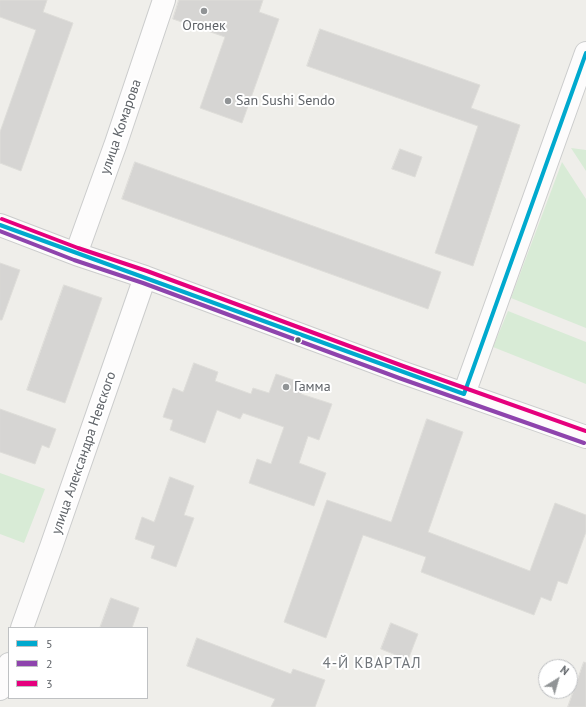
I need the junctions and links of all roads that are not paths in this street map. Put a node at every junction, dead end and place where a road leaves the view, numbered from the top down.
1 (164, 0) edge
2 (586, 53) edge
3 (0, 225) edge
4 (76, 254) junction
5 (144, 277) junction
6 (464, 394) junction
7 (586, 437) edge
8 (22, 627) edge
9 (8, 667) edge
10 (0, 689) edge

1 - 4 street, улица Комарова
2 - 6 street
3 - 4 street
4 - 5 street
5 - 6 street
5 - 8 street, улица Александра Невского
6 - 7 street
9 - 10 street

